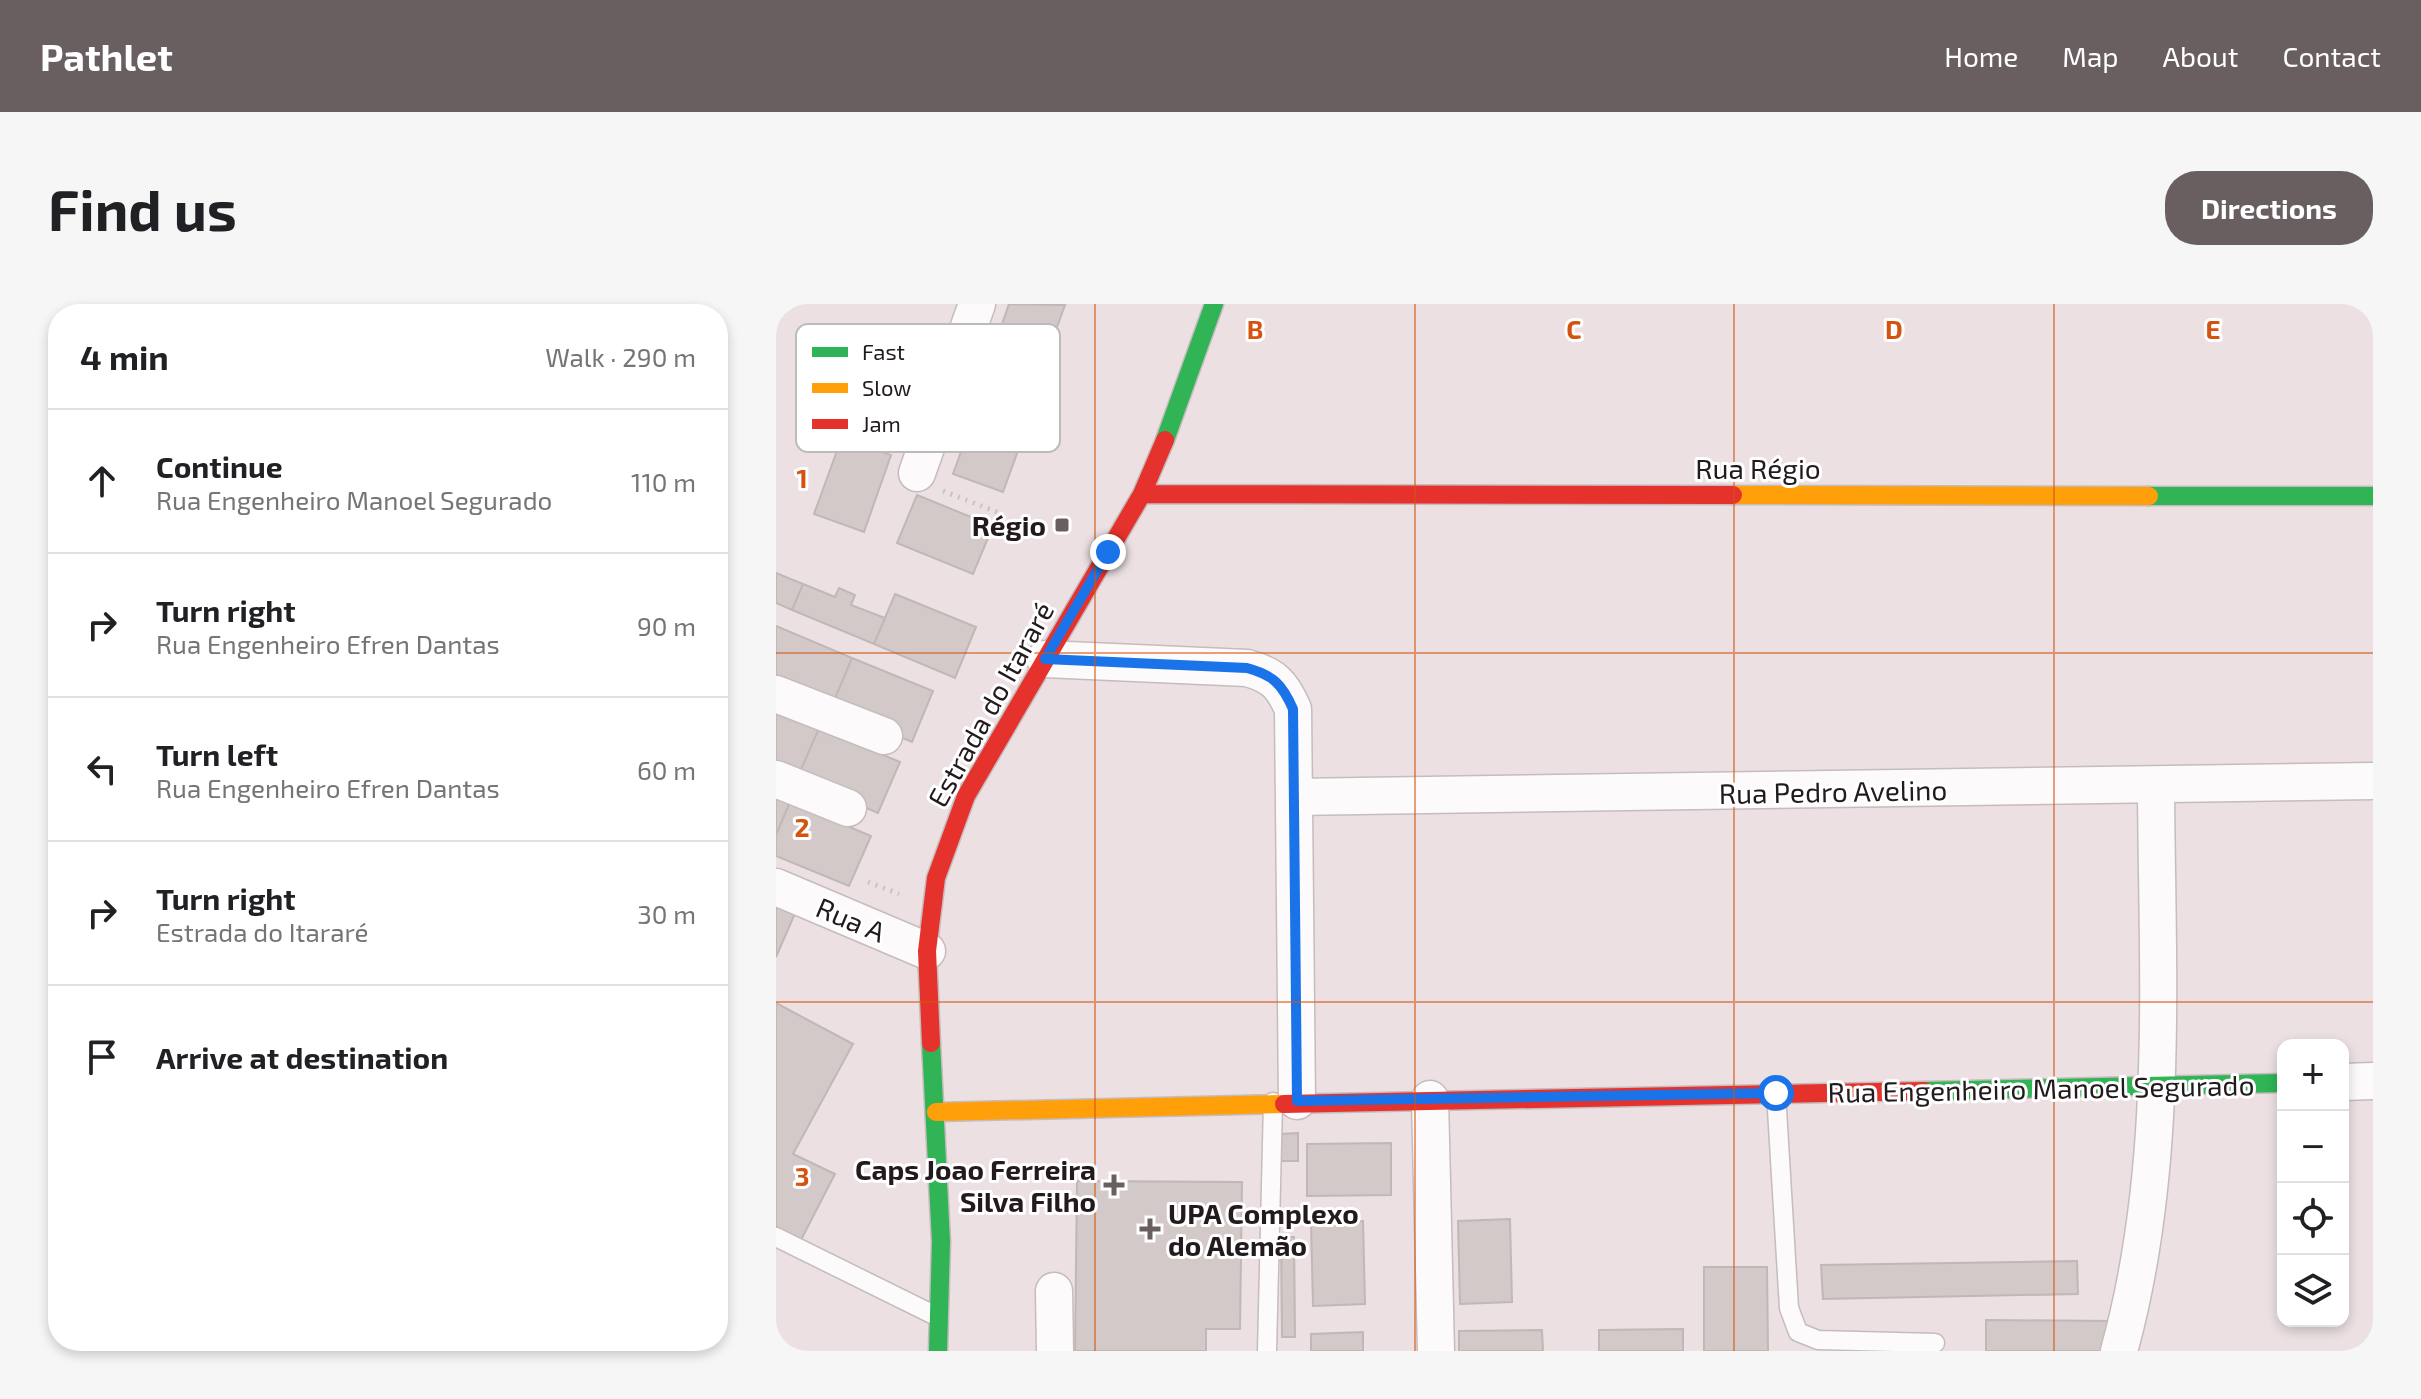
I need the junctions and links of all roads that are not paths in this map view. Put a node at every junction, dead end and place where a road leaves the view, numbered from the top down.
1 (977, 304) edge
2 (1214, 304) edge
3 (970, 324) edge
4 (924, 452) edge
5 (917, 473) road end
6 (1142, 494) junction
7 (2373, 496) edge
8 (1045, 659) junction
9 (776, 694) edge
10 (884, 736) dead end
11 (776, 779) edge
12 (2373, 781) edge
13 (2156, 787) junction
14 (1294, 797) junction
15 (848, 808) dead end
16 (776, 887) edge
17 (927, 951) junction
18 (2373, 1081) edge
19 (2349, 1082) edge
20 (2277, 1083) edge
21 (2158, 1086) junction
22 (1776, 1093) junction
23 (1430, 1099) junction
24 (1285, 1102) junction
25 (936, 1112) junction
26 (776, 1237) edge
27 (1054, 1291) dead end
28 (940, 1318) junction
29 (1935, 1343) dead end
30 (938, 1351) edge
31 (1055, 1351) edge
32 (1267, 1351) edge
33 (1436, 1351) edge
34 (2119, 1351) edge

1 - 3 street
2 - 6 street, Estrada do Itararé
4 - 5 street
6 - 7 street, Rua Régio
6 - 8 street, Estrada do Itararé
8 - 14 street
8 - 17 street, Estrada do Itararé
9 - 10 street
11 - 15 street
12 - 13 street, Rua Pedro Avelino
13 - 14 street, Rua Pedro Avelino
13 - 21 street
14 - 24 street
16 - 17 street, Rua A
17 - 25 street, Estrada do Itararé
18 - 19 street
20 - 21 street, Rua Engenheiro Manoel Segurado
21 - 22 street, Rua Engenheiro Manoel Segurado
21 - 34 street
22 - 23 street, Rua Engenheiro Manoel Segurado
22 - 29 lane
23 - 24 street, Rua Engenheiro Manoel Segurado
23 - 33 street
24 - 25 street, Rua Engenheiro Manoel Segurado
24 - 32 lane
25 - 28 street, Estrada do Itararé
26 - 28 lane
27 - 31 street
28 - 30 street, Estrada do Itararé

